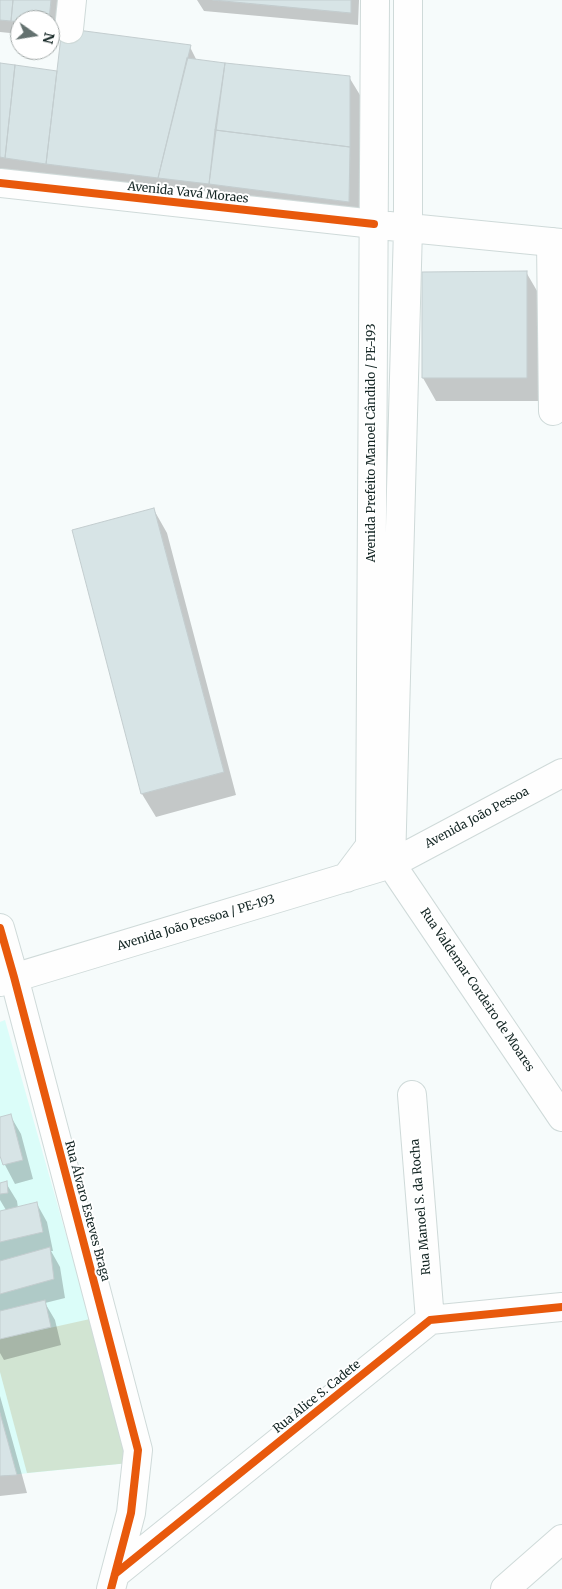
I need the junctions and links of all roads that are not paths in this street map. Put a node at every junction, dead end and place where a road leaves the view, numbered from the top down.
1 (72, 0) edge
2 (375, 0) edge
3 (408, 0) edge
4 (69, 29) dead end
5 (0, 183) edge
6 (374, 224) junction
7 (408, 228) junction
8 (557, 242) edge
9 (552, 411) dead end
10 (562, 773) edge
11 (392, 864) junction
12 (346, 878) junction
13 (0, 928) edge
14 (7, 979) edge
15 (412, 1095) dead end
16 (562, 1117) edge
17 (562, 1306) edge
18 (430, 1320) junction
19 (562, 1539) edge
20 (113, 1582) edge
21 (505, 1589) edge

1 - 4 main road
2 - 6 main road, Avenida Prefeito Manoel Cândido / PE-193
3 - 7 main road
5 - 6 main road, Avenida Vavá Moraes
6 - 7 main road, Avenida Vavá Moraes
6 - 12 main road, Avenida Prefeito Manoel Cândido / PE-193
7 - 8 main road, Avenida Vavá Moraes
7 - 11 main road
8 - 9 main road
10 - 11 main road, Avenida João Pessoa
11 - 12 main road, Avenida João Pessoa / PE-193
11 - 16 main road, Rua Valdemar Cordeiro de Moares
12 - 14 main road, Avenida João Pessoa / PE-193
13 - 14 main road, Rua Álvaro Esteves Braga
14 - 20 main road, Rua Álvaro Esteves Braga
15 - 18 main road, Rua Manoel S. da Rocha
17 - 18 main road
18 - 20 main road, Rua Alice S. Cadete
19 - 21 main road

